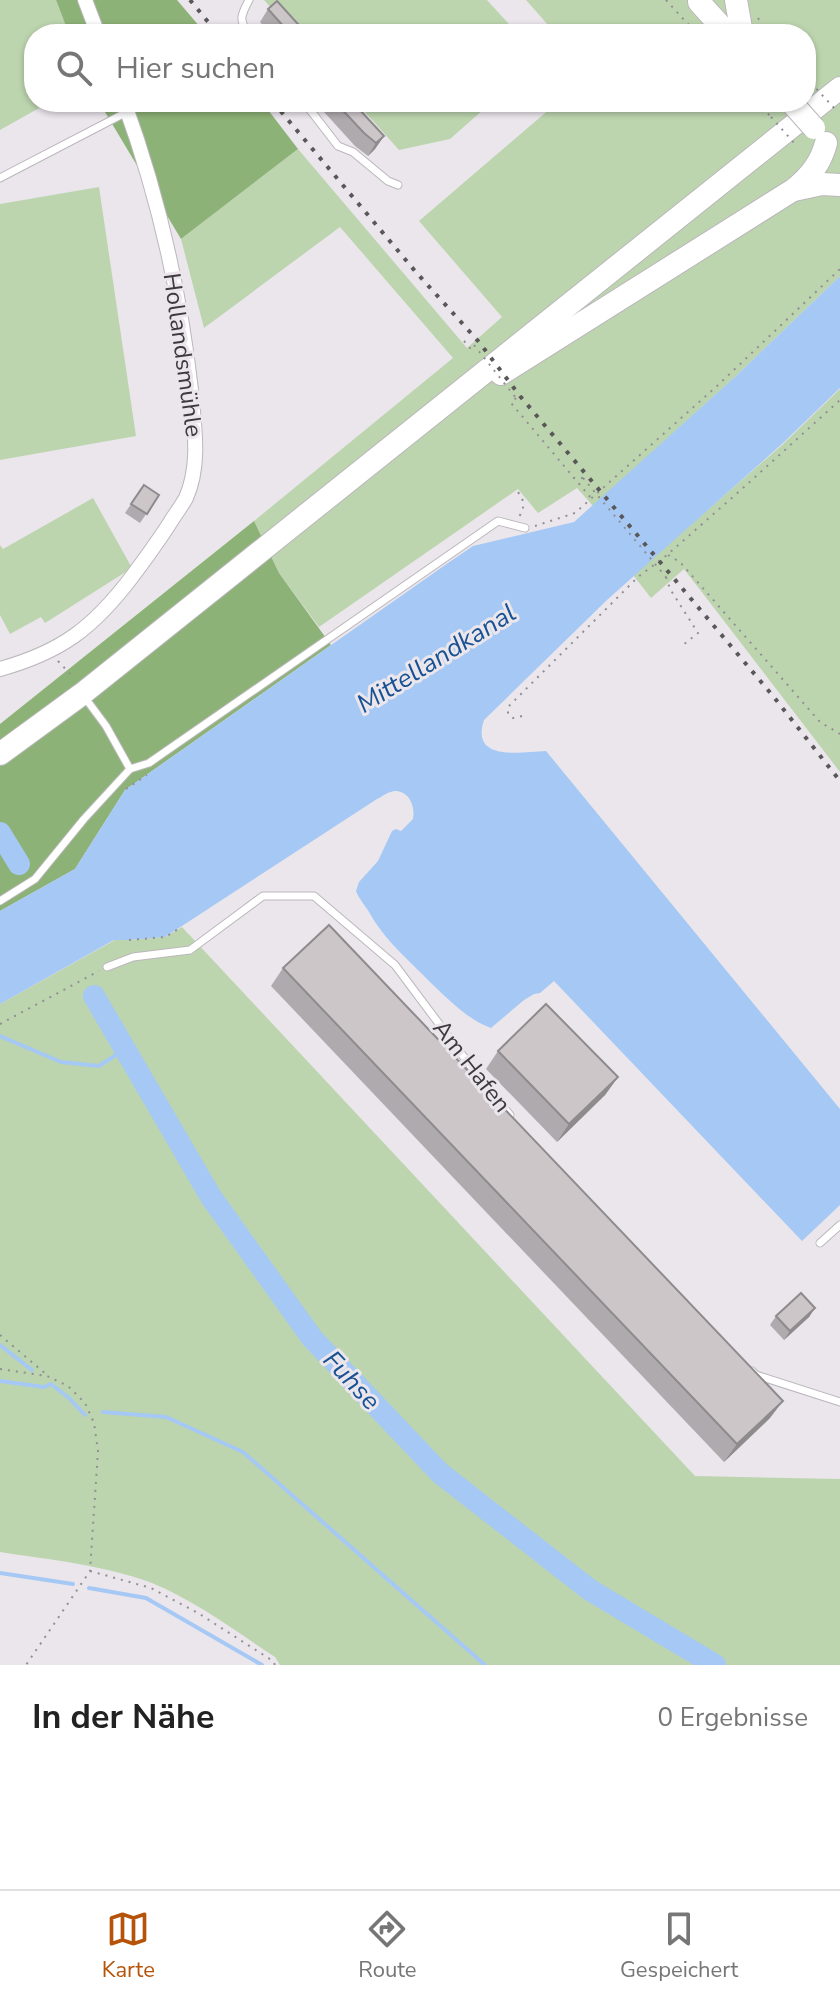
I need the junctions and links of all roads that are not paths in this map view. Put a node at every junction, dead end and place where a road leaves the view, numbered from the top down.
1 (85, 0) edge
2 (249, 0) edge
3 (736, 0) edge
4 (701, 1) edge
5 (94, 24) edge
6 (242, 24) edge
7 (720, 24) edge
8 (740, 24) edge
9 (837, 99) edge
10 (117, 112) edge
11 (128, 112) edge
12 (312, 112) edge
13 (801, 112) edge
14 (830, 142) edge
15 (0, 178) edge
16 (398, 185) dead end
17 (840, 185) edge
18 (793, 190) junction
19 (409, 432) junction
20 (525, 528) road end
21 (0, 669) edge
22 (82, 694) junction
23 (0, 754) edge
24 (130, 769) junction
25 (0, 901) edge
26 (107, 967) road end
27 (518, 1124) edge
28 (840, 1225) edge
29 (820, 1243) dead end
30 (746, 1365) edge
31 (840, 1402) edge

1 - 5 street
2 - 6 lane
3 - 8 main road
4 - 7 main road
9 - 19 main road
10 - 15 lane
11 - 21 street, Hollandsmühle
12 - 16 lane
13 - 14 main road, bridge
14 - 18 main road
17 - 18 main road
18 - 19 main road
19 - 22 main road
20 - 24 lane
22 - 23 main road
22 - 24 lane
24 - 25 lane
26 - 27 lane, Am Hafen
28 - 29 lane
30 - 31 lane

